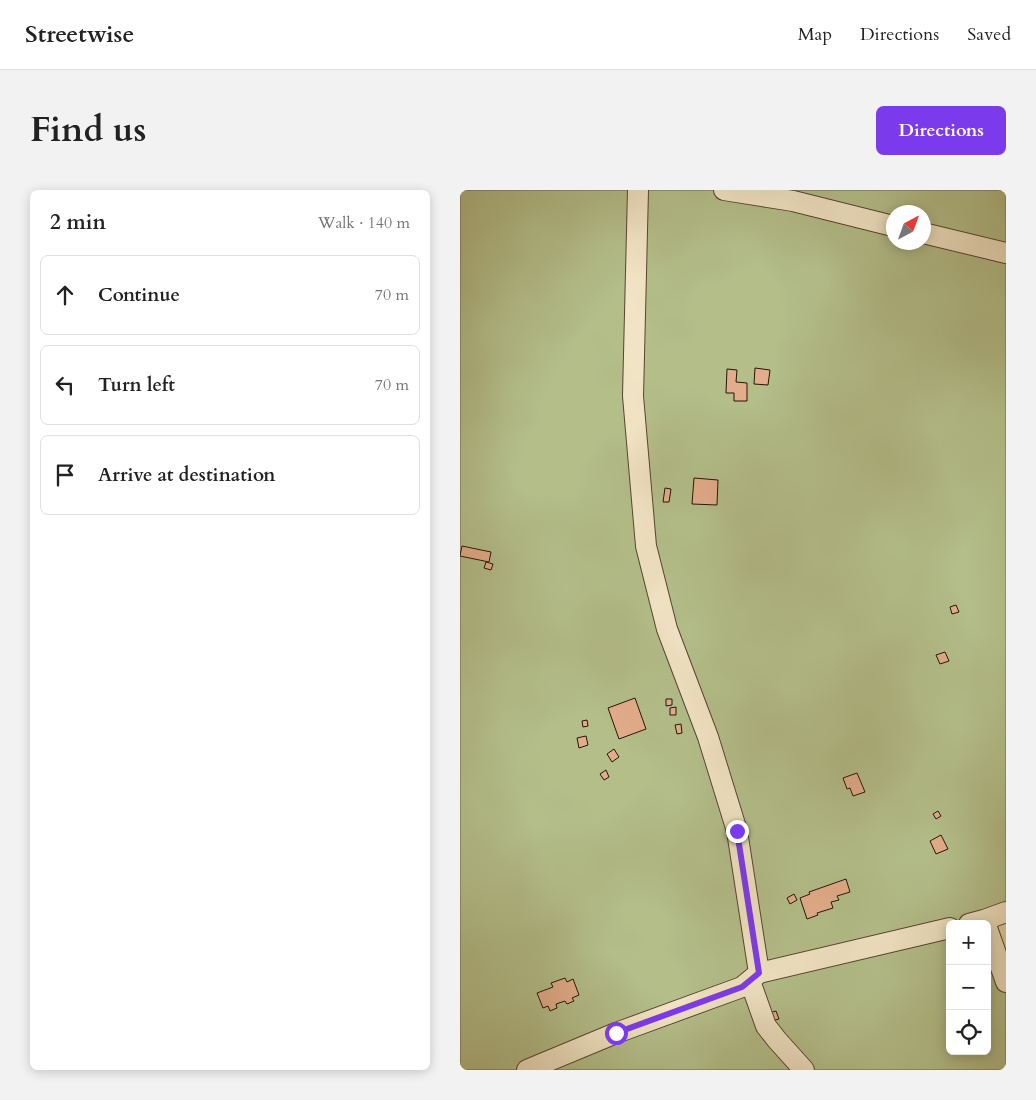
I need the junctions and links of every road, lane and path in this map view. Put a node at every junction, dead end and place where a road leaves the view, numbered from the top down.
1 (638, 190) edge
2 (724, 190) edge
3 (886, 224) edge
4 (931, 235) edge
5 (1006, 253) edge
6 (1006, 912) edge
7 (990, 920) edge
8 (946, 929) edge
9 (991, 946) edge
10 (755, 977) junction
11 (1006, 982) edge
12 (527, 1070) edge
13 (804, 1070) edge

1 - 10 street
2 - 3 street
4 - 5 street
6 - 7 street
8 - 10 street
9 - 11 street
10 - 12 street
10 - 13 street

